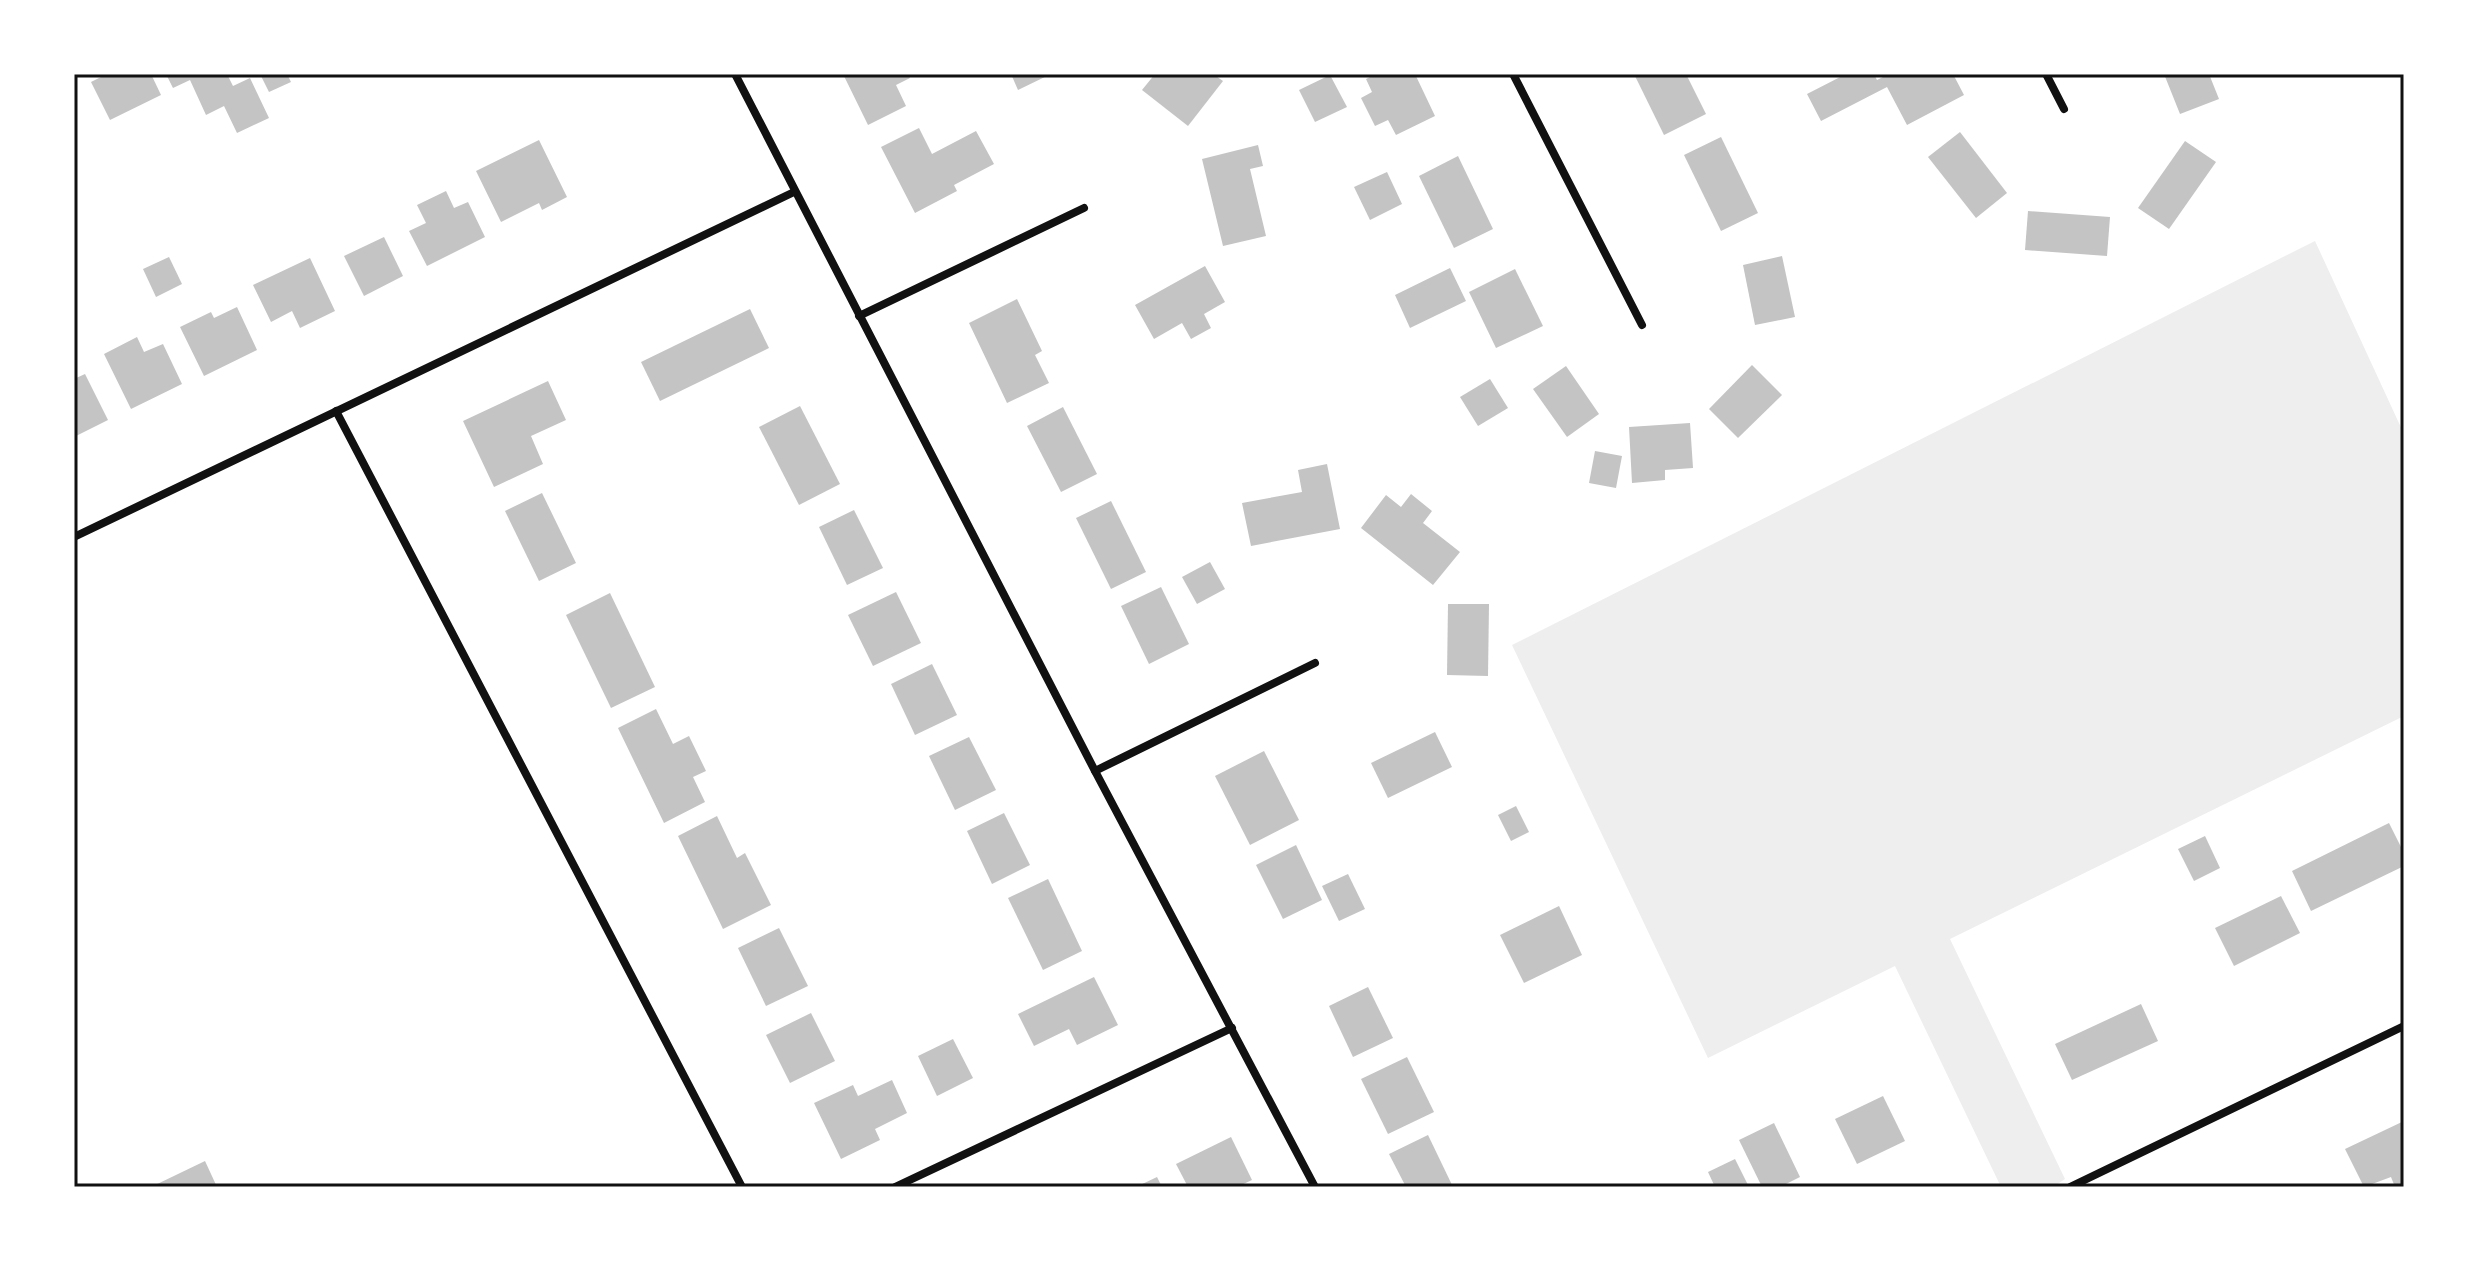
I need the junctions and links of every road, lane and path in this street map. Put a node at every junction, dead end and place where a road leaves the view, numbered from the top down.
1 (735, 74) edge
2 (1513, 74) edge
3 (2046, 74) edge
4 (2064, 109) dead end
5 (794, 192) junction
6 (1084, 208) dead end
7 (859, 316) junction
8 (1642, 325) dead end
9 (336, 411) junction
10 (74, 537) edge
11 (1315, 663) dead end
12 (1095, 771) junction
13 (2404, 1026) edge
14 (1232, 1028) junction
15 (2093, 1176) junction
16 (742, 1187) edge
17 (895, 1187) edge
18 (1315, 1187) edge
19 (2070, 1187) edge
20 (2098, 1187) edge

1 - 5 street
2 - 8 street
3 - 4 street
5 - 7 street
5 - 9 street
6 - 7 street
7 - 12 street
9 - 10 street
9 - 16 street
11 - 12 street
12 - 14 street
13 - 15 street
14 - 17 street
14 - 18 street
15 - 19 street
15 - 20 street

